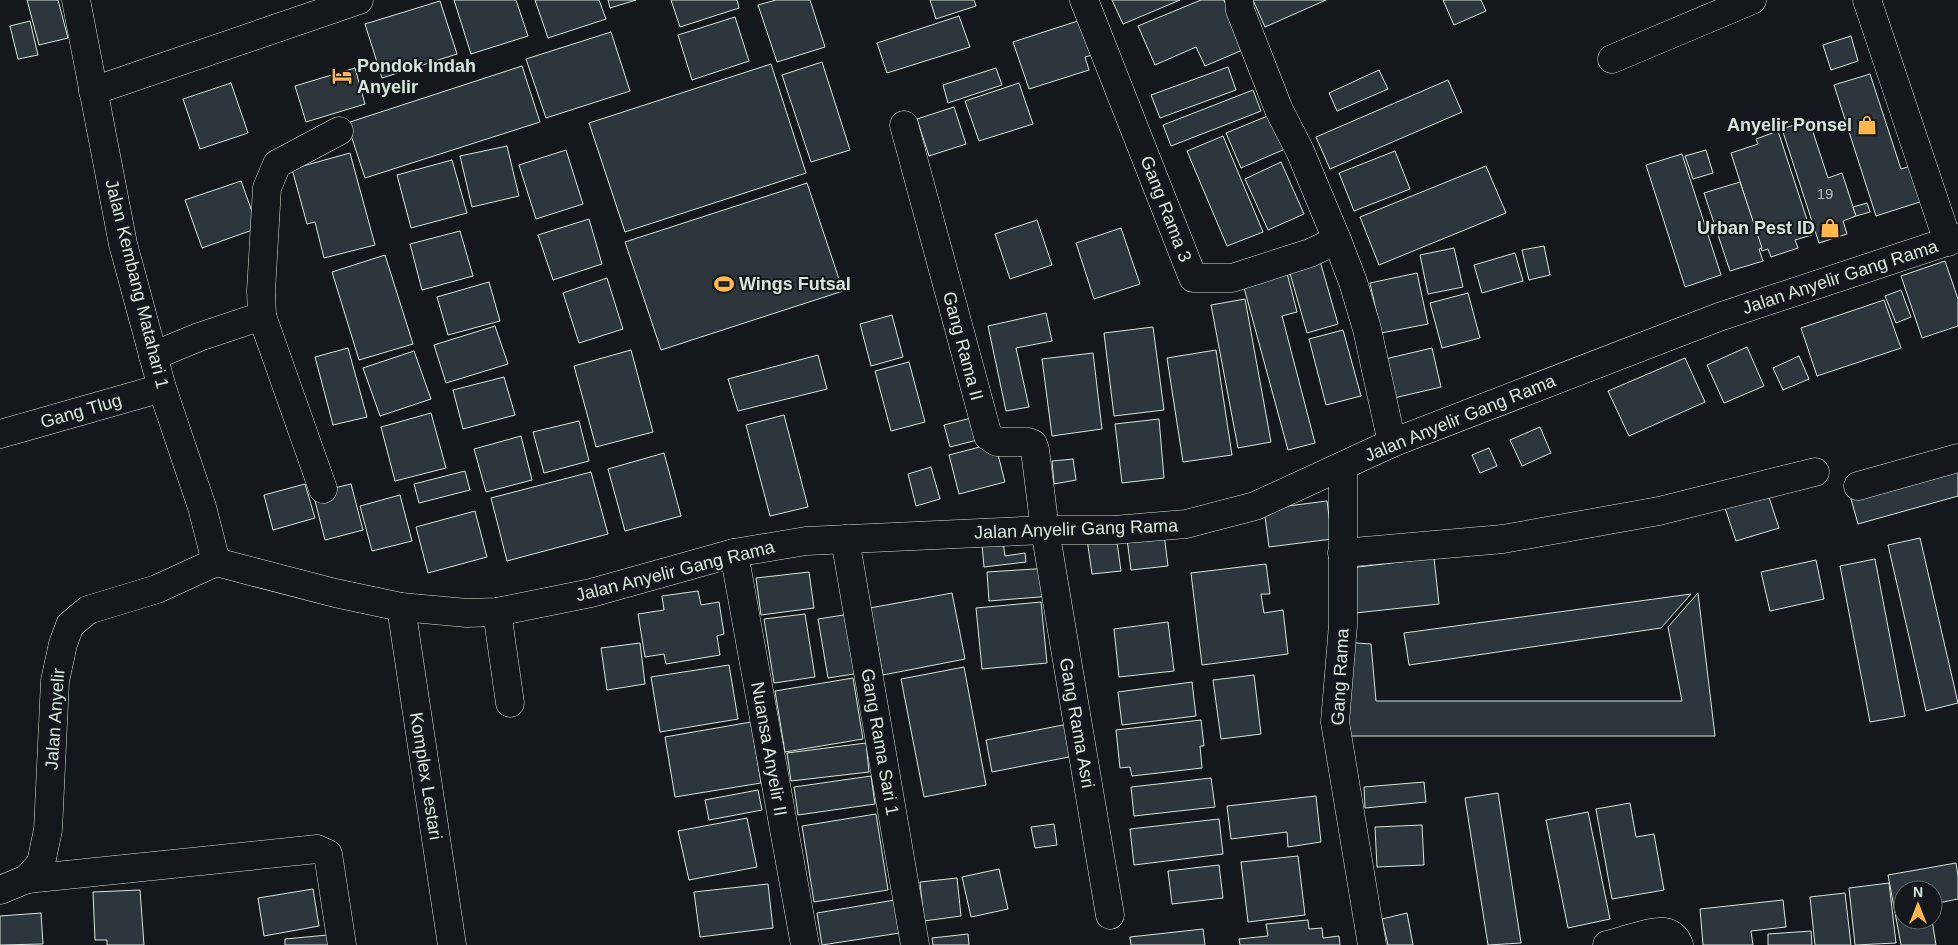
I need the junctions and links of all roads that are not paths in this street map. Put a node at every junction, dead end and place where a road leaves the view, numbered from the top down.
1 (76, 0) edge
2 (359, 0) edge
3 (1084, 0) edge
4 (1239, 0) edge
5 (1752, 0) edge
6 (1867, 0) edge
7 (1612, 58) dead end
8 (93, 91) junction
9 (904, 126) dead end
10 (339, 131) dead end
11 (1337, 240) junction
12 (1953, 240) edge
13 (262, 316) junction
14 (153, 356) junction
15 (162, 388) junction
16 (0, 434) edge
17 (1392, 443) junction
18 (1958, 458) edge
19 (1343, 466) junction
20 (1815, 472) dead end
21 (1858, 486) dead end
22 (323, 489) dead end
23 (1045, 530) junction
24 (845, 539) junction
25 (734, 553) junction
26 (1342, 553) junction
27 (216, 562) junction
28 (401, 607) junction
29 (497, 612) junction
30 (510, 703) dead end
31 (27, 878) junction
32 (0, 890) edge
33 (1110, 915) dead end
34 (342, 945) edge
35 (452, 945) edge
36 (805, 945) edge
37 (915, 945) edge
38 (1372, 945) edge
39 (1607, 945) edge
40 (1679, 945) edge

1 - 8 street, Jalan Kembang Matahari 1
2 - 8 street
3 - 11 street, Gang Rama 3
4 - 11 street
5 - 7 street
6 - 12 street
8 - 14 street, Jalan Kembang Matahari 1
9 - 23 street, Gang Rama II
10 - 13 street
11 - 17 street
12 - 17 street, Jalan Anyelir Gang Rama
13 - 14 street
13 - 22 street
14 - 15 street, Jalan Kembang Matahari 1
15 - 16 street, Gang Tlug
15 - 27 street, Jalan Kembang Matahari 1
17 - 19 street, Jalan Anyelir Gang Rama
18 - 21 street
19 - 23 street, Jalan Anyelir Gang Rama
19 - 26 street, Gang Rama
20 - 26 street
23 - 24 street, Jalan Anyelir Gang Rama
23 - 33 street, Gang Rama Asri
24 - 25 street, Jalan Anyelir Gang Rama
24 - 37 street, Gang Rama Sari 1
25 - 29 street, Jalan Anyelir Gang Rama
25 - 36 street, Nuansa Anyelir II
26 - 38 street, Gang Rama
27 - 28 street, Jalan Anyelir Gang Rama
27 - 31 street, Jalan Anyelir
28 - 29 street, Jalan Anyelir Gang Rama
28 - 35 street, Komplex Lestari
29 - 30 street
31 - 32 street, Jalan Anyelir
31 - 34 street
39 - 40 street

